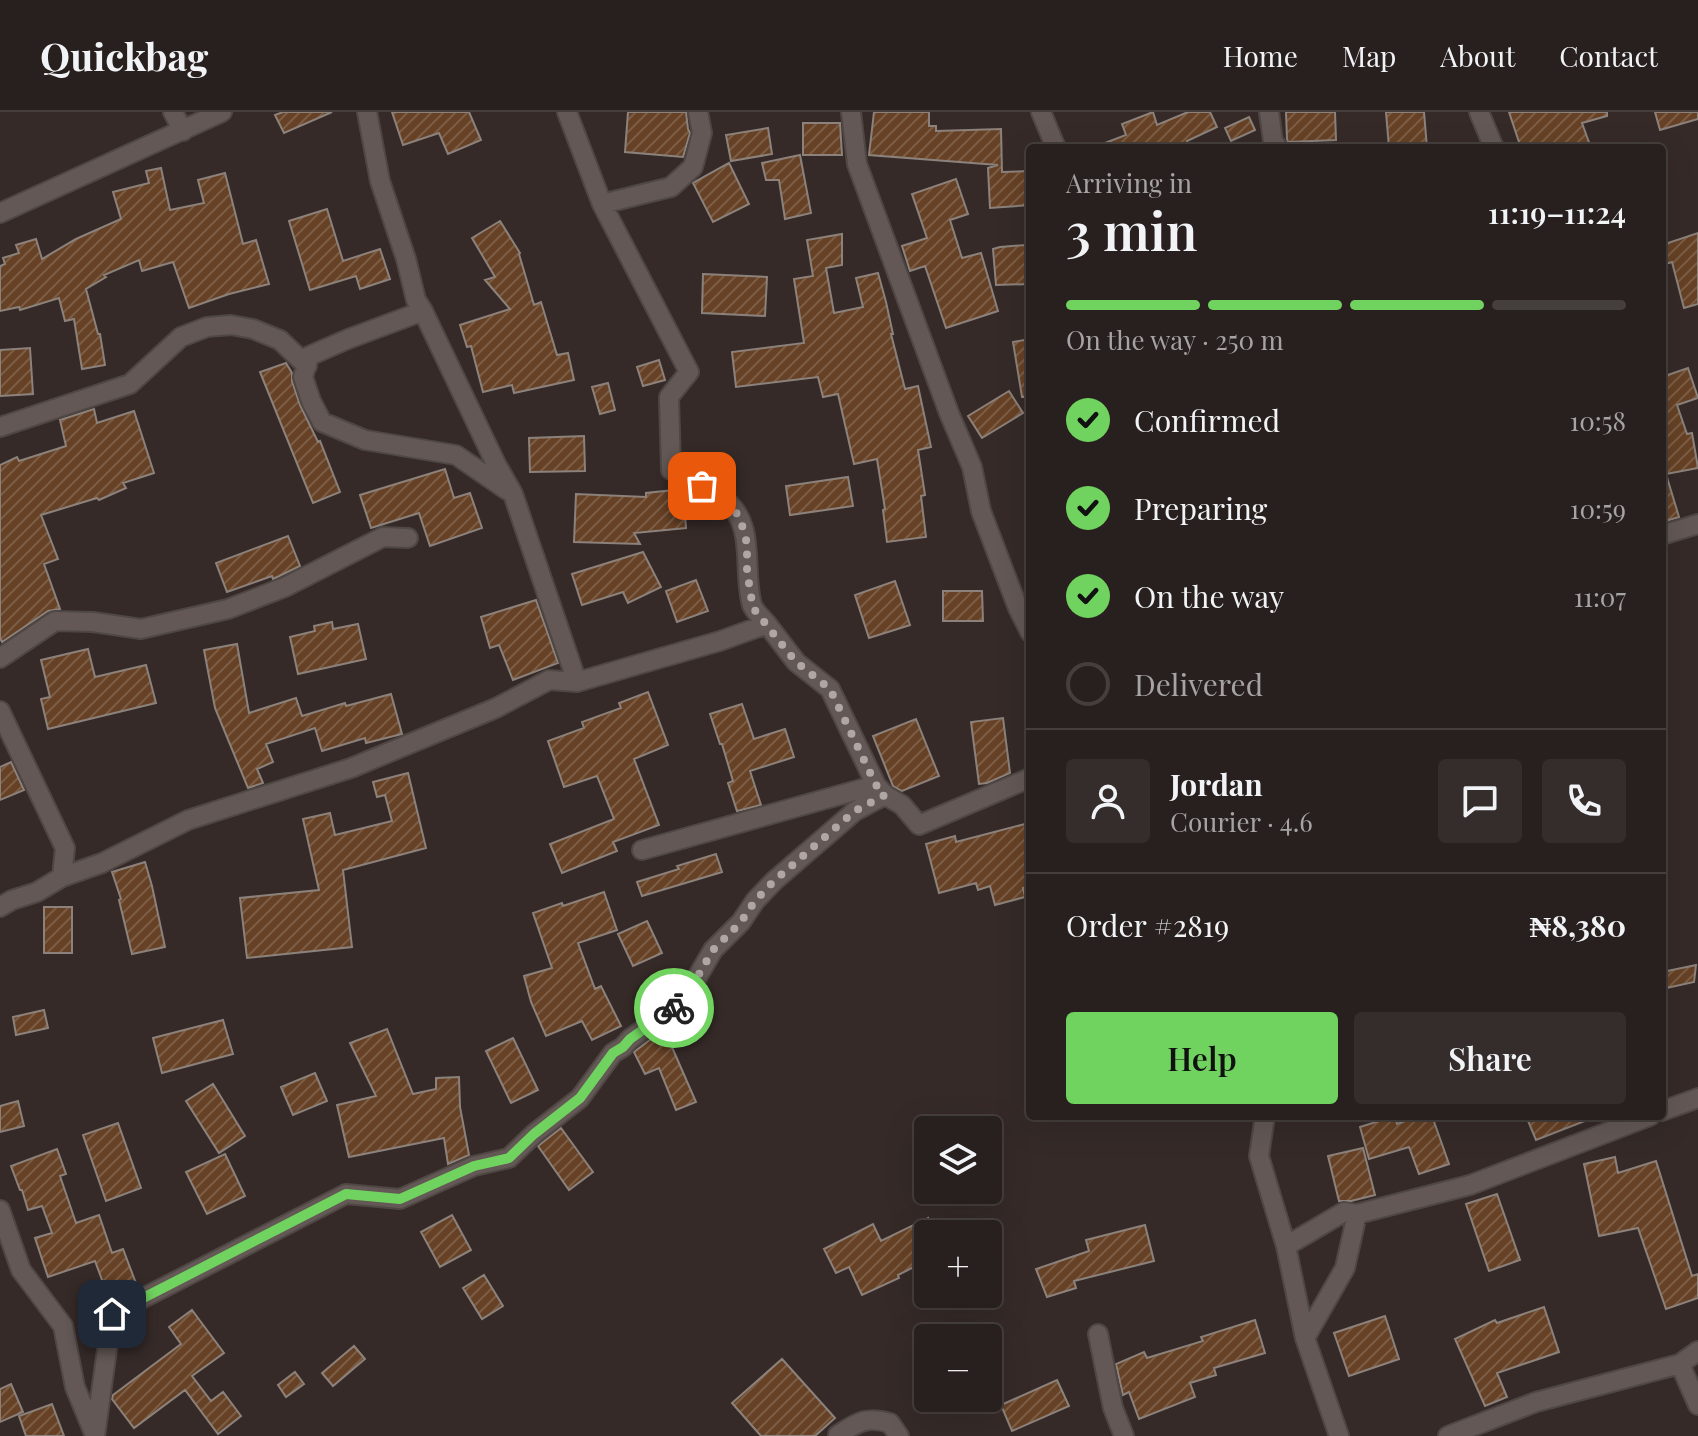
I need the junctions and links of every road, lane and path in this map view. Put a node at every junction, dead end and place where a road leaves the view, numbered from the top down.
1 (173, 112) edge
2 (222, 112) edge
3 (367, 112) edge
4 (567, 112) edge
5 (698, 112) edge
6 (851, 112) edge
7 (1041, 112) edge
8 (1269, 112) edge
9 (1479, 112) edge
10 (183, 131) junction
11 (1054, 144) edge
12 (1275, 144) edge
13 (1492, 144) edge
14 (602, 204) junction
15 (0, 213) edge
16 (423, 311) junction
17 (307, 366) junction
18 (0, 427) edge
19 (513, 494) junction
20 (1698, 524) edge
21 (1666, 534) edge
22 (408, 538) dead end
23 (767, 624) junction
24 (1026, 624) edge
25 (0, 658) edge
26 (577, 682) junction
27 (0, 711) edge
28 (1026, 780) edge
29 (881, 790) junction
30 (65, 848) junction
31 (642, 850) dead end
32 (102, 863) junction
33 (62, 877) junction
34 (0, 907) edge
35 (1698, 1098) edge
36 (1666, 1110) edge
37 (1264, 1120) edge
38 (1640, 1120) edge
39 (0, 1210) edge
40 (1357, 1214) junction
41 (1286, 1246) junction
42 (1098, 1334) dead end
43 (1305, 1338) junction
44 (1698, 1351) edge
45 (1680, 1364) junction
46 (1698, 1405) edge
47 (95, 1435) edge
48 (838, 1435) edge
49 (899, 1436) edge
50 (1124, 1436) edge
51 (1339, 1436) edge
52 (1448, 1436) edge

1 - 10 street
2 - 10 street
3 - 16 street
4 - 14 street
5 - 14 street
6 - 24 street
7 - 11 street
8 - 12 street
9 - 13 street
10 - 15 street
14 - 23 street
16 - 17 street
16 - 19 street
17 - 18 street
17 - 19 street
19 - 26 street
20 - 21 street
22 - 25 street
23 - 26 street
23 - 29 street
26 - 32 street
27 - 30 street
28 - 29 street
29 - 31 street
29 - 47 street
30 - 32 street
30 - 33 street
32 - 33 street
33 - 34 street
35 - 36 street
37 - 41 street
38 - 40 street
39 - 47 street
40 - 41 street
40 - 43 street
41 - 43 street
42 - 50 street
43 - 51 street
44 - 45 street
45 - 46 street
45 - 52 street
48 - 49 street

